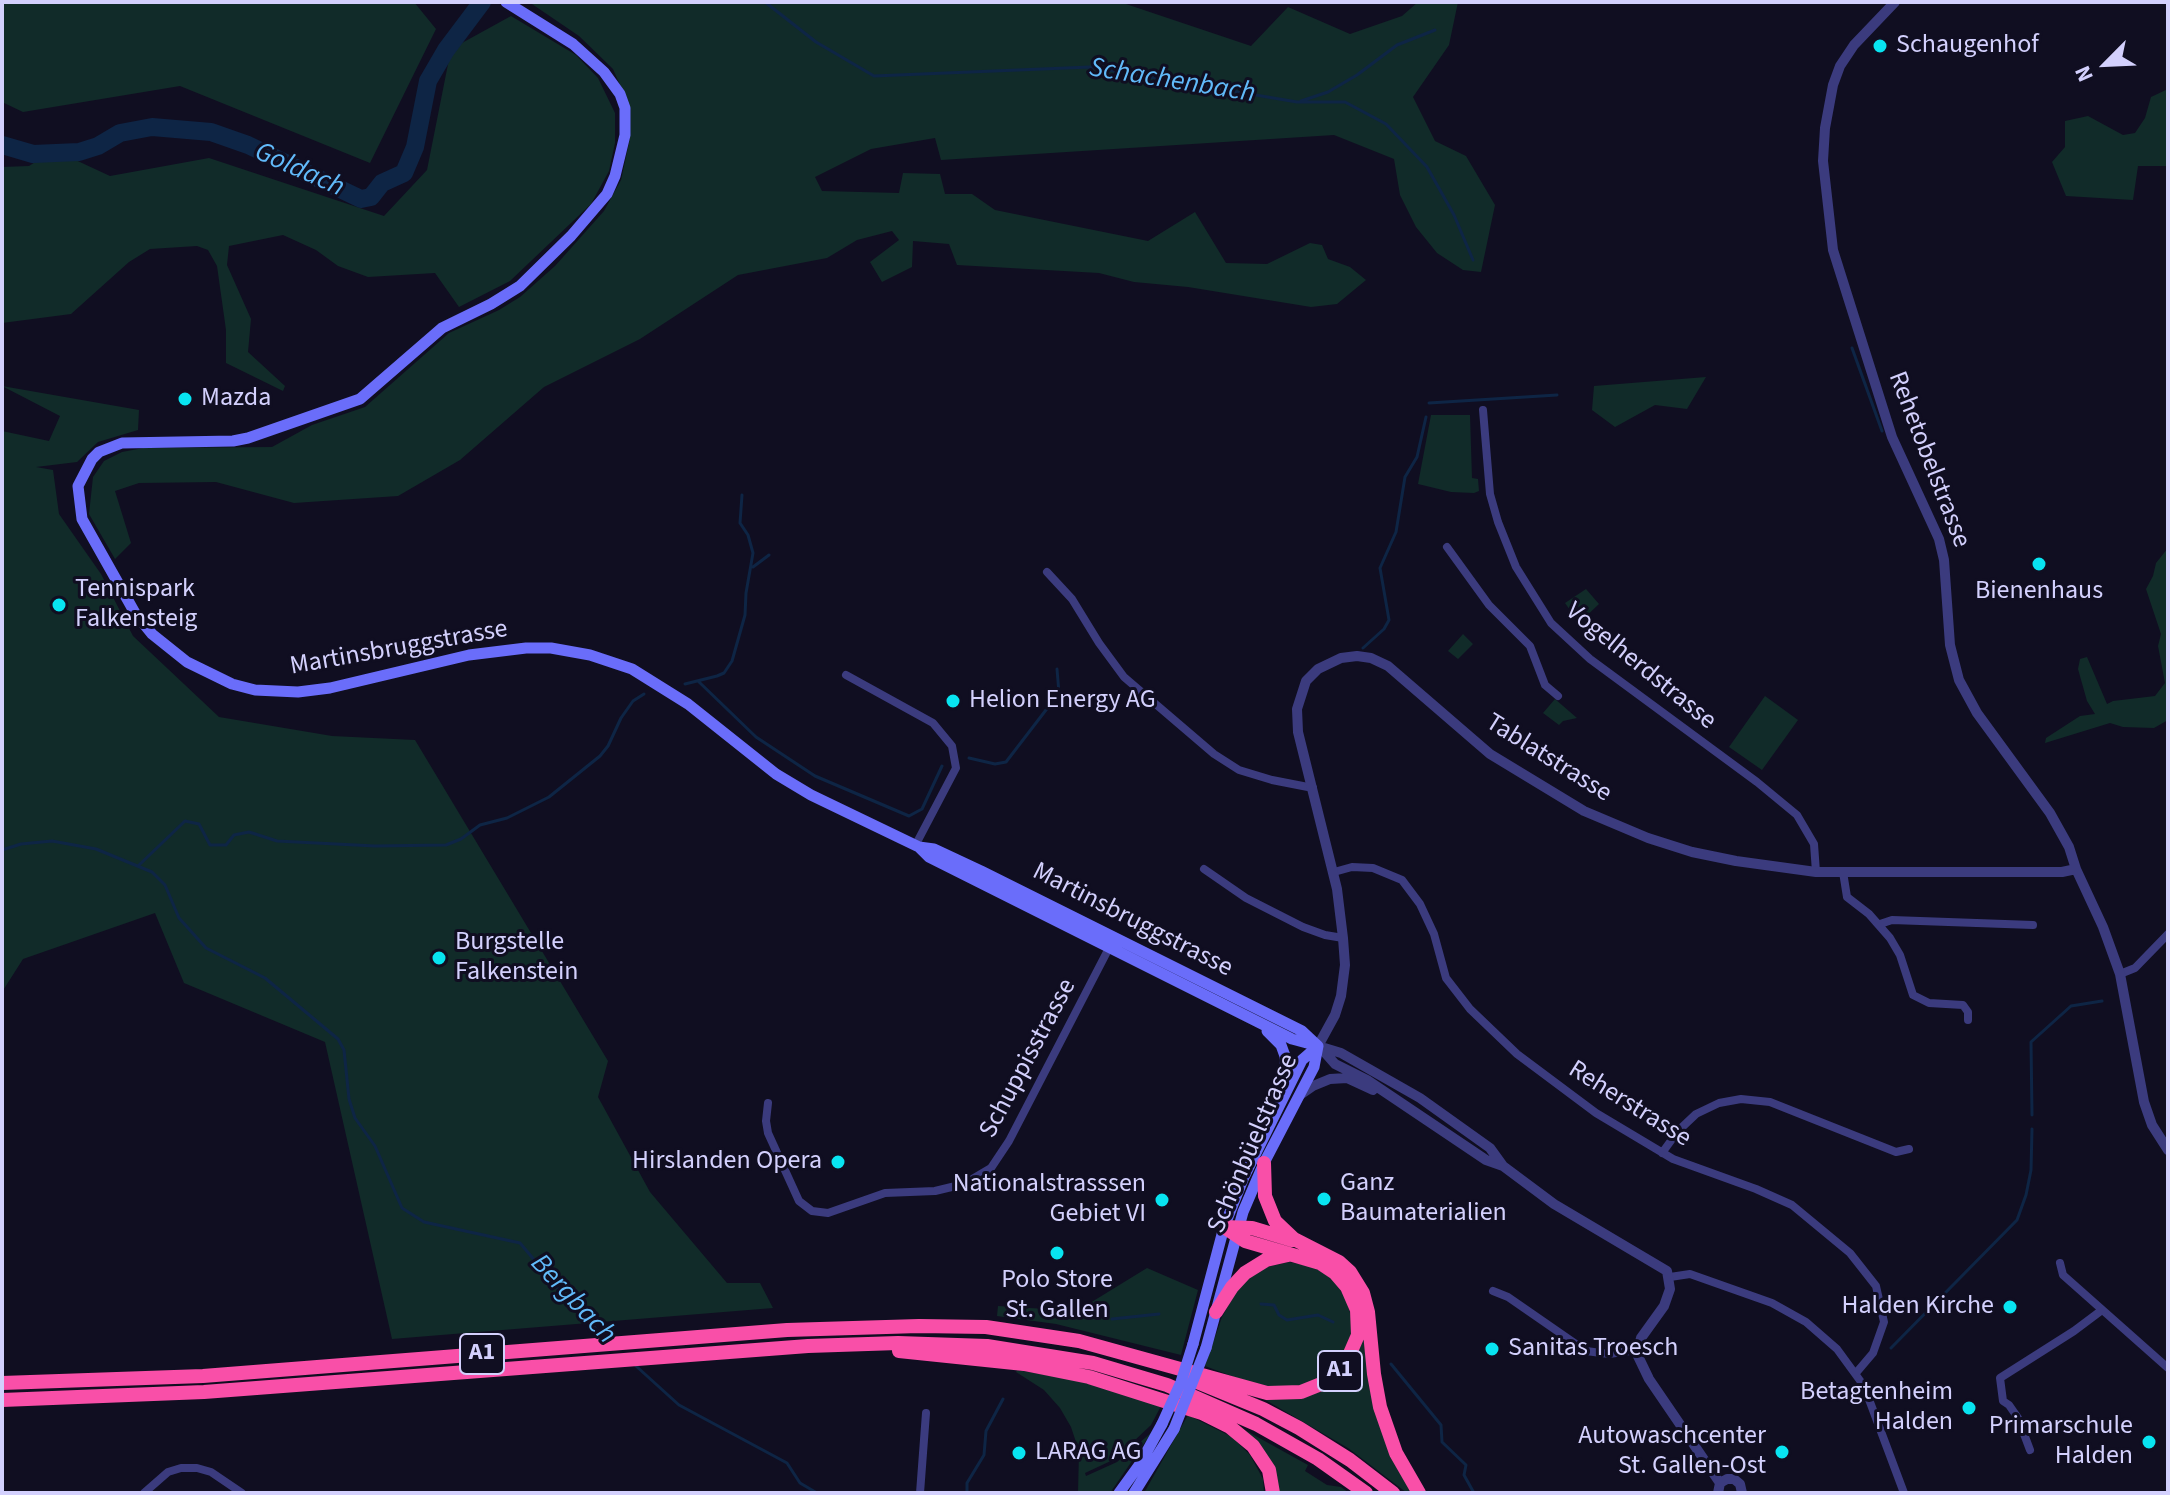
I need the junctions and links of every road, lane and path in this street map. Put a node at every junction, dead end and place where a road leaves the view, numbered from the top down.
1 (506, 2) edge
2 (1895, 2) edge
3 (1483, 410) dead end
4 (1447, 547) dead end
5 (1047, 572) dead end
6 (846, 675) dead end
7 (1558, 696) dead end
8 (1313, 788) junction
9 (917, 846) junction
10 (1204, 869) dead end
11 (2076, 869) junction
12 (1334, 872) junction
13 (1816, 872) junction
14 (1843, 872) junction
15 (1880, 924) junction
16 (2033, 925) dead end
17 (2168, 934) edge
18 (1343, 938) junction
19 (1110, 942) junction
20 (2120, 974) junction
21 (1250, 1018) junction
22 (1968, 1020) dead end
23 (1318, 1046) junction
24 (1290, 1097) junction
25 (1397, 1100) junction
26 (768, 1103) dead end
27 (1909, 1149) dead end
28 (2168, 1150) edge
29 (1662, 1153) junction
30 (1264, 1163) junction
31 (1503, 1166) junction
32 (1232, 1230) junction
33 (1300, 1249) junction
34 (2060, 1263) dead end
35 (1670, 1277) junction
36 (1493, 1291) dead end
37 (2102, 1310) junction
38 (1216, 1312) junction
39 (831, 1344) junction
40 (1637, 1350) junction
41 (1134, 1354) junction
42 (2168, 1368) edge
43 (1856, 1373) junction
44 (2, 1383) edge
45 (2, 1400) edge
46 (926, 1413) dead end
47 (2030, 1450) dead end
48 (1719, 1488) edge
49 (144, 1493) edge
50 (242, 1493) edge
51 (920, 1493) edge
52 (1119, 1493) edge
53 (1134, 1493) edge
54 (1273, 1493) edge
55 (1366, 1493) edge
56 (1393, 1493) edge
57 (1419, 1493) edge
58 (1742, 1493) edge
59 (1904, 1493) edge

1 - 9 main road, Martinsbruggstrasse
2 - 11 street, Rehetobelstrasse
3 - 13 street, Vogelherdstrasse
4 - 7 street
5 - 8 street
6 - 9 street
8 - 12 street, Tablatstrasse
8 - 13 street, Tablatstrasse
9 - 19 main road, Martinsbruggstrasse
10 - 18 street
11 - 14 street, Tablatstrasse
11 - 20 street, Rehetobelstrasse
12 - 18 street, Tablatstrasse
12 - 29 street, Reherstrasse
13 - 14 street, Tablatstrasse
14 - 15 street
15 - 16 street
15 - 22 street
17 - 20 street
18 - 23 street, Tablatstrasse
19 - 21 main road, Martinsbruggstrasse
19 - 23 main road, Martinsbruggstrasse
19 - 26 street, Schuppisstrasse
20 - 28 street, Rehetobelstrasse
21 - 23 main road, Martinsbruggstrasse
21 - 24 main road, Martinsbruggstrasse
23 - 24 main road, Schönbüelstrasse
23 - 25 street, Martinsbruggstrasse
23 - 31 street, Martinsbruggstrasse
24 - 25 street, Martinsbruggstrasse
24 - 30 main road, Schönbüelstrasse
24 - 32 main road, Schönbüelstrasse
25 - 31 street, Martinsbruggstrasse
27 - 29 street
29 - 43 street, Reherstrasse
30 - 32 main road, Schönbüelstrasse
30 - 33 highway, A1
31 - 35 street, Martinsbruggstrasse
32 - 33 highway, A1
32 - 38 main road, Schönbüelstrasse
32 - 52 main road, Schönbüelstrasse, bridge
33 - 38 highway
33 - 41 highway, A1
33 - 57 highway, A1
34 - 37 street
35 - 40 street
35 - 43 street
36 - 40 street
37 - 42 street
37 - 47 street
38 - 53 main road, Schönbüelstrasse, bridge
39 - 45 highway, A1
39 - 54 highway, A1
39 - 55 highway, A1
40 - 48 street
41 - 44 highway, A1
41 - 56 highway, A1
43 - 59 street
46 - 51 street
48 - 58 street
49 - 50 street

